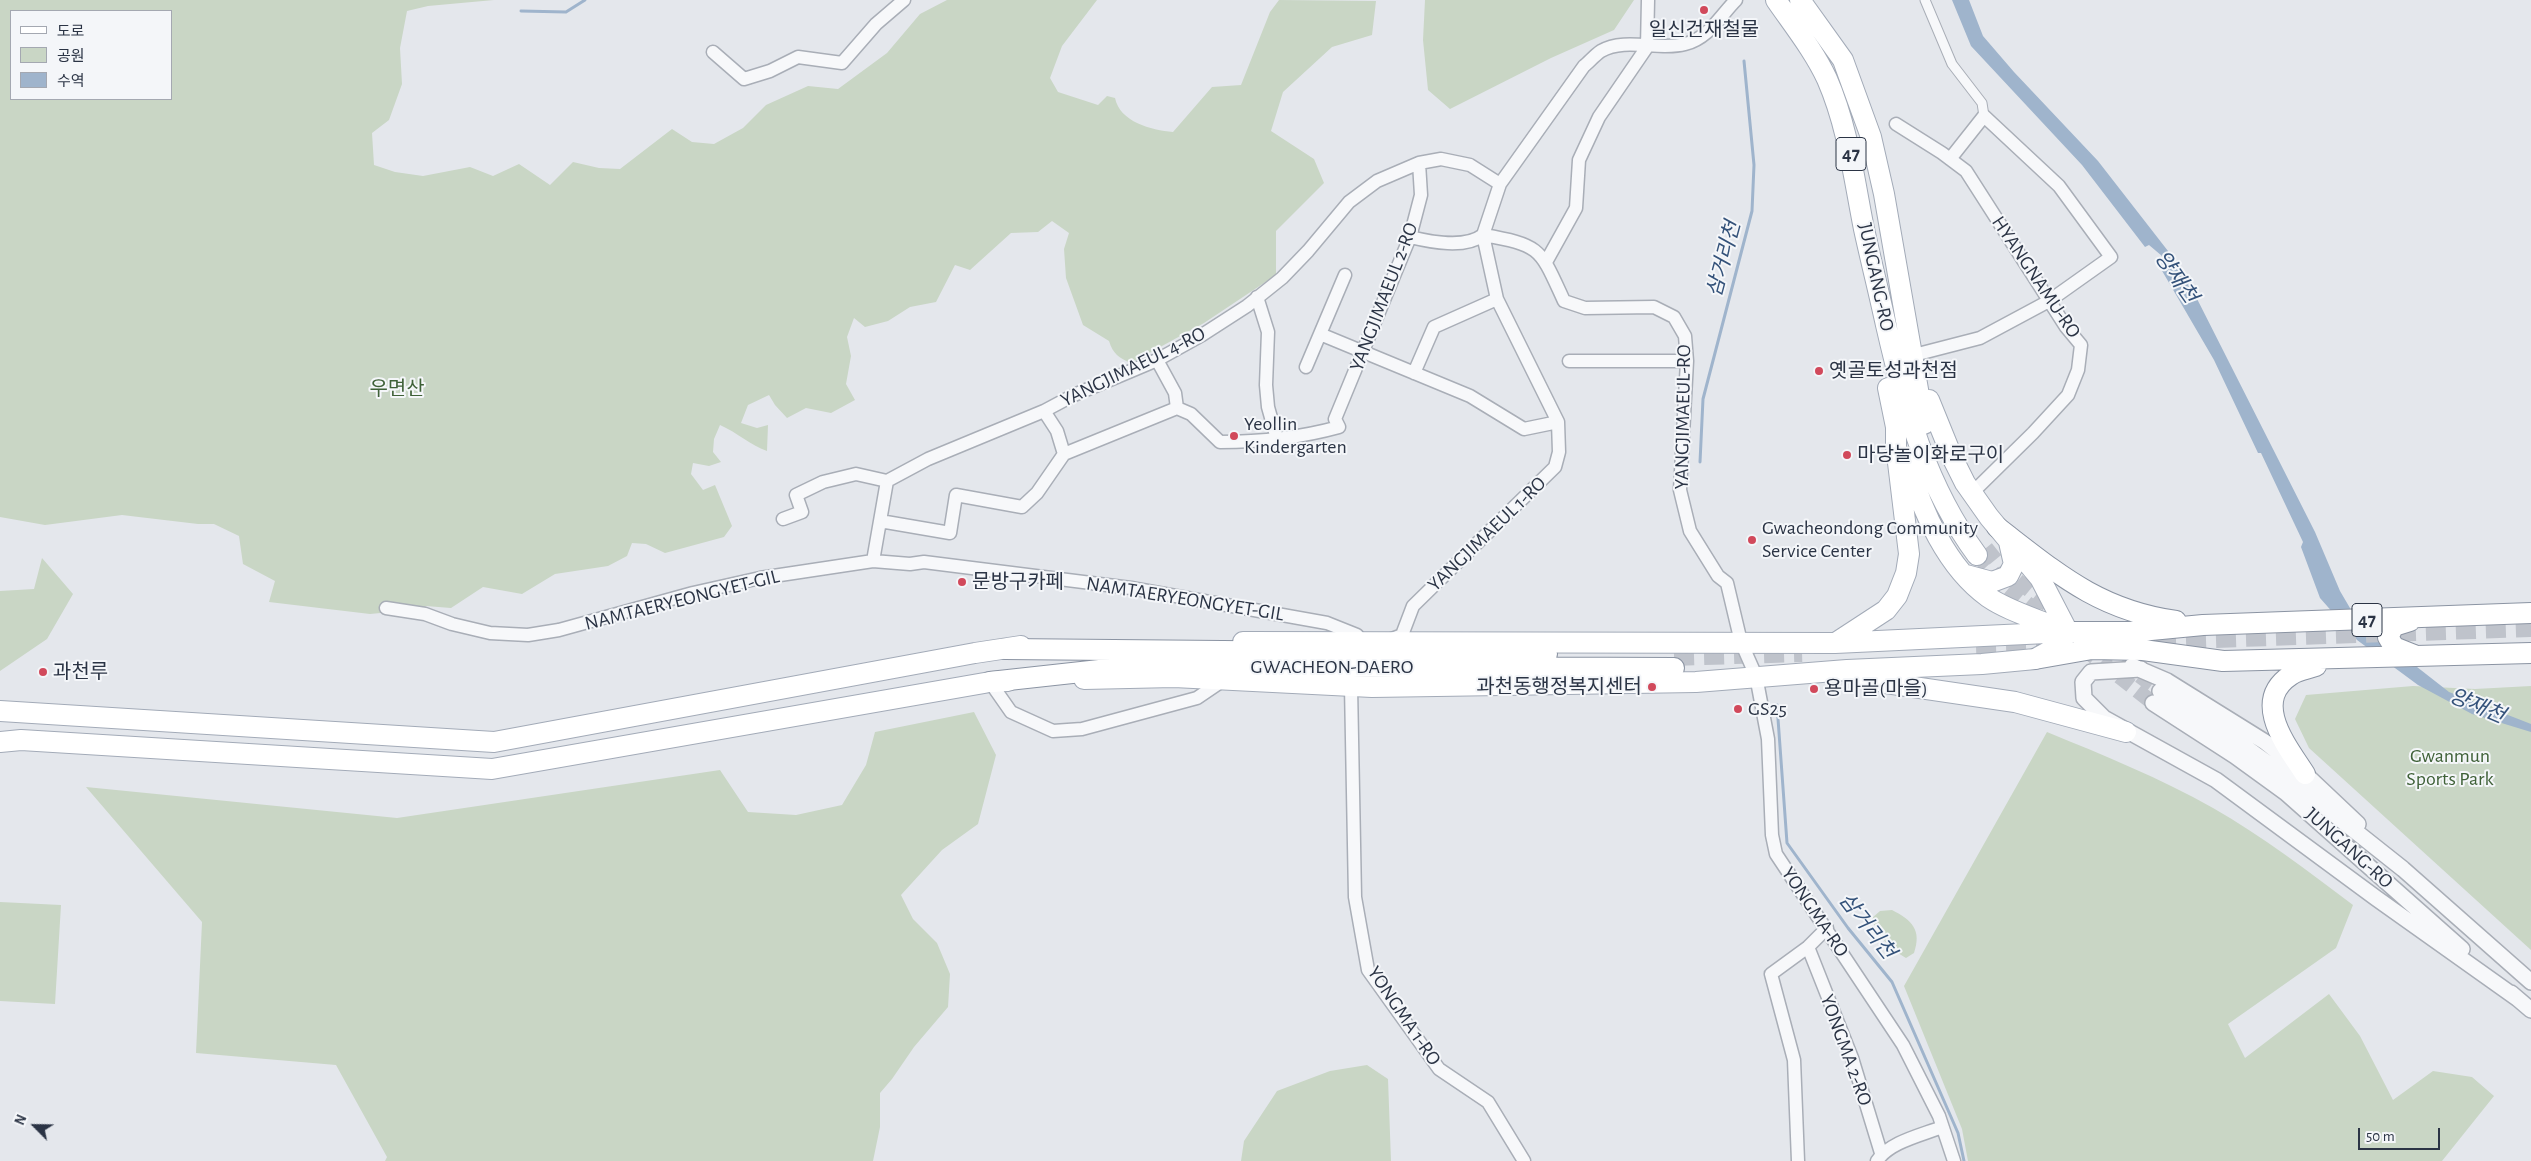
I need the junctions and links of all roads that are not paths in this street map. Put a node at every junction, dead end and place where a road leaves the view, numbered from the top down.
1 (904, 0) edge
2 (1648, 0) edge
3 (1736, 0) edge
4 (1776, 0) edge
5 (1800, 0) edge
6 (1926, 0) edge
7 (1647, 47) junction
8 (713, 52) dead end
9 (1984, 116) junction
10 (1896, 124) dead end
11 (1950, 159) junction
12 (1419, 163) junction
13 (1500, 184) junction
14 (1484, 235) junction
15 (1410, 238) junction
16 (1546, 262) junction
17 (1345, 275) dead end
18 (1257, 297) junction
19 (1497, 299) junction
20 (2049, 301) junction
21 (1886, 324) junction
22 (1908, 330) junction
23 (1320, 334) junction
24 (1364, 353) junction
25 (1918, 354) junction
26 (1157, 360) junction
27 (1569, 361) dead end
28 (1687, 361) junction
29 (1306, 367) dead end
30 (1414, 373) junction
31 (1177, 408) junction
32 (1044, 411) junction
33 (1558, 422) junction
34 (1896, 427) junction
35 (1277, 439) junction
36 (1064, 454) junction
37 (887, 481) junction
38 (1972, 492) junction
39 (783, 519) dead end
40 (880, 521) junction
41 (2002, 533) junction
42 (873, 561) junction
43 (1964, 574) junction
44 (386, 608) dead end
45 (2531, 613) edge
46 (2427, 617) junction
47 (2203, 625) junction
48 (2068, 632) junction
49 (1389, 640) junction
50 (1361, 641) junction
51 (1741, 642) junction
52 (1836, 643) junction
53 (1006, 649) junction
54 (2092, 649) junction
55 (2531, 653) edge
56 (2416, 656) junction
57 (2035, 659) junction
58 (2337, 659) junction
59 (2141, 669) junction
60 (1848, 670) junction
61 (1756, 676) junction
62 (1222, 681) junction
63 (990, 682) junction
64 (2083, 682) junction
65 (1351, 686) junction
66 (0, 710) edge
67 (2126, 732) junction
68 (0, 742) edge
69 (2305, 774) junction
70 (2403, 869) junction
71 (1827, 928) junction
72 (1808, 947) junction
73 (2531, 982) edge
74 (2518, 999) junction
75 (2531, 1010) edge
76 (1942, 1128) junction
77 (1879, 1157) edge
78 (1524, 1161) edge
79 (1798, 1161) edge
80 (1954, 1161) edge

1 - 8 street
2 - 7 street
3 - 7 street, YANGJIMAEUL 1-RO
4 - 21 main road, JUNGANG-RO / 47
5 - 22 main road, JUNGANG-RO
6 - 9 street
7 - 13 street, YANGJIMAEUL 1-RO
7 - 16 street
9 - 11 street
9 - 20 street
10 - 11 street, HYANGNAMU-RO
11 - 20 street, HYANGNAMU-RO
12 - 13 street, YANGJIMAEUL 4-RO
12 - 15 street, YANGJIMAEUL 2-RO
12 - 18 street, YANGJIMAEUL 4-RO
13 - 14 street, YANGJIMAEUL 1-RO
14 - 15 street
14 - 16 street, YANGJIMAEUL-RO
14 - 19 street, YANGJIMAEUL 1-RO
15 - 24 street, YANGJIMAEUL 2-RO
16 - 28 street, YANGJIMAEUL-RO
17 - 23 street
18 - 26 street, YANGJIMAEUL 4-RO
18 - 35 street
19 - 30 street
19 - 33 street, YANGJIMAEUL 1-RO
20 - 25 street
20 - 38 street, HYANGNAMU-RO
21 - 22 main road, JUNGANG-RO
21 - 34 main road
22 - 25 main road, 47
23 - 24 street
23 - 29 street
24 - 30 street
24 - 35 street, YANGJIMAEUL 2-RO
25 - 38 main road, 47
26 - 31 street
26 - 32 street, YANGJIMAEUL 4-RO
27 - 28 street
28 - 51 street, YANGJIMAEUL-RO
30 - 33 street
31 - 35 street
31 - 36 street
32 - 36 street
32 - 37 street, YANGJIMAEUL 4-RO
33 - 49 street, YANGJIMAEUL 1-RO
34 - 43 main road
34 - 52 main road
36 - 40 street
37 - 39 street
37 - 40 street
38 - 41 main road, 47
40 - 42 street
41 - 43 main road
41 - 47 main road, 47
41 - 48 main road
42 - 44 street, NAMTAERYEONGYET-GIL
42 - 50 street, NAMTAERYEONGYET-GIL
43 - 48 main road
45 - 46 main road, 47
46 - 47 main road, 47
46 - 56 main road
47 - 48 main road
48 - 52 main road
48 - 54 main road
48 - 57 main road
49 - 50 main road
49 - 51 main road
50 - 53 main road
51 - 52 main road
51 - 61 street, YONGMA-RO
53 - 63 main road, GWACHEON-DAERO
53 - 66 main road
54 - 57 main road
54 - 58 main road
54 - 59 street
54 - 64 street
55 - 56 main road
56 - 58 main road
57 - 60 main road
58 - 69 main road
59 - 64 street
59 - 69 street
60 - 61 main road
60 - 67 main road
61 - 65 main road
61 - 71 street, YONGMA-RO
62 - 63 main road
62 - 63 street
62 - 65 main road
63 - 68 main road
64 - 67 street
65 - 78 street, YONGMA 1-RO
67 - 74 street
69 - 70 street
70 - 73 street, JUNGANG-RO
70 - 74 street, JUNGANG-RO
71 - 72 street
71 - 76 street, YONGMA-RO
72 - 77 street, YONGMA 2-RO
72 - 79 street
74 - 75 street, JUNGANG-RO
76 - 77 street
76 - 80 street, YONGMA-RO

